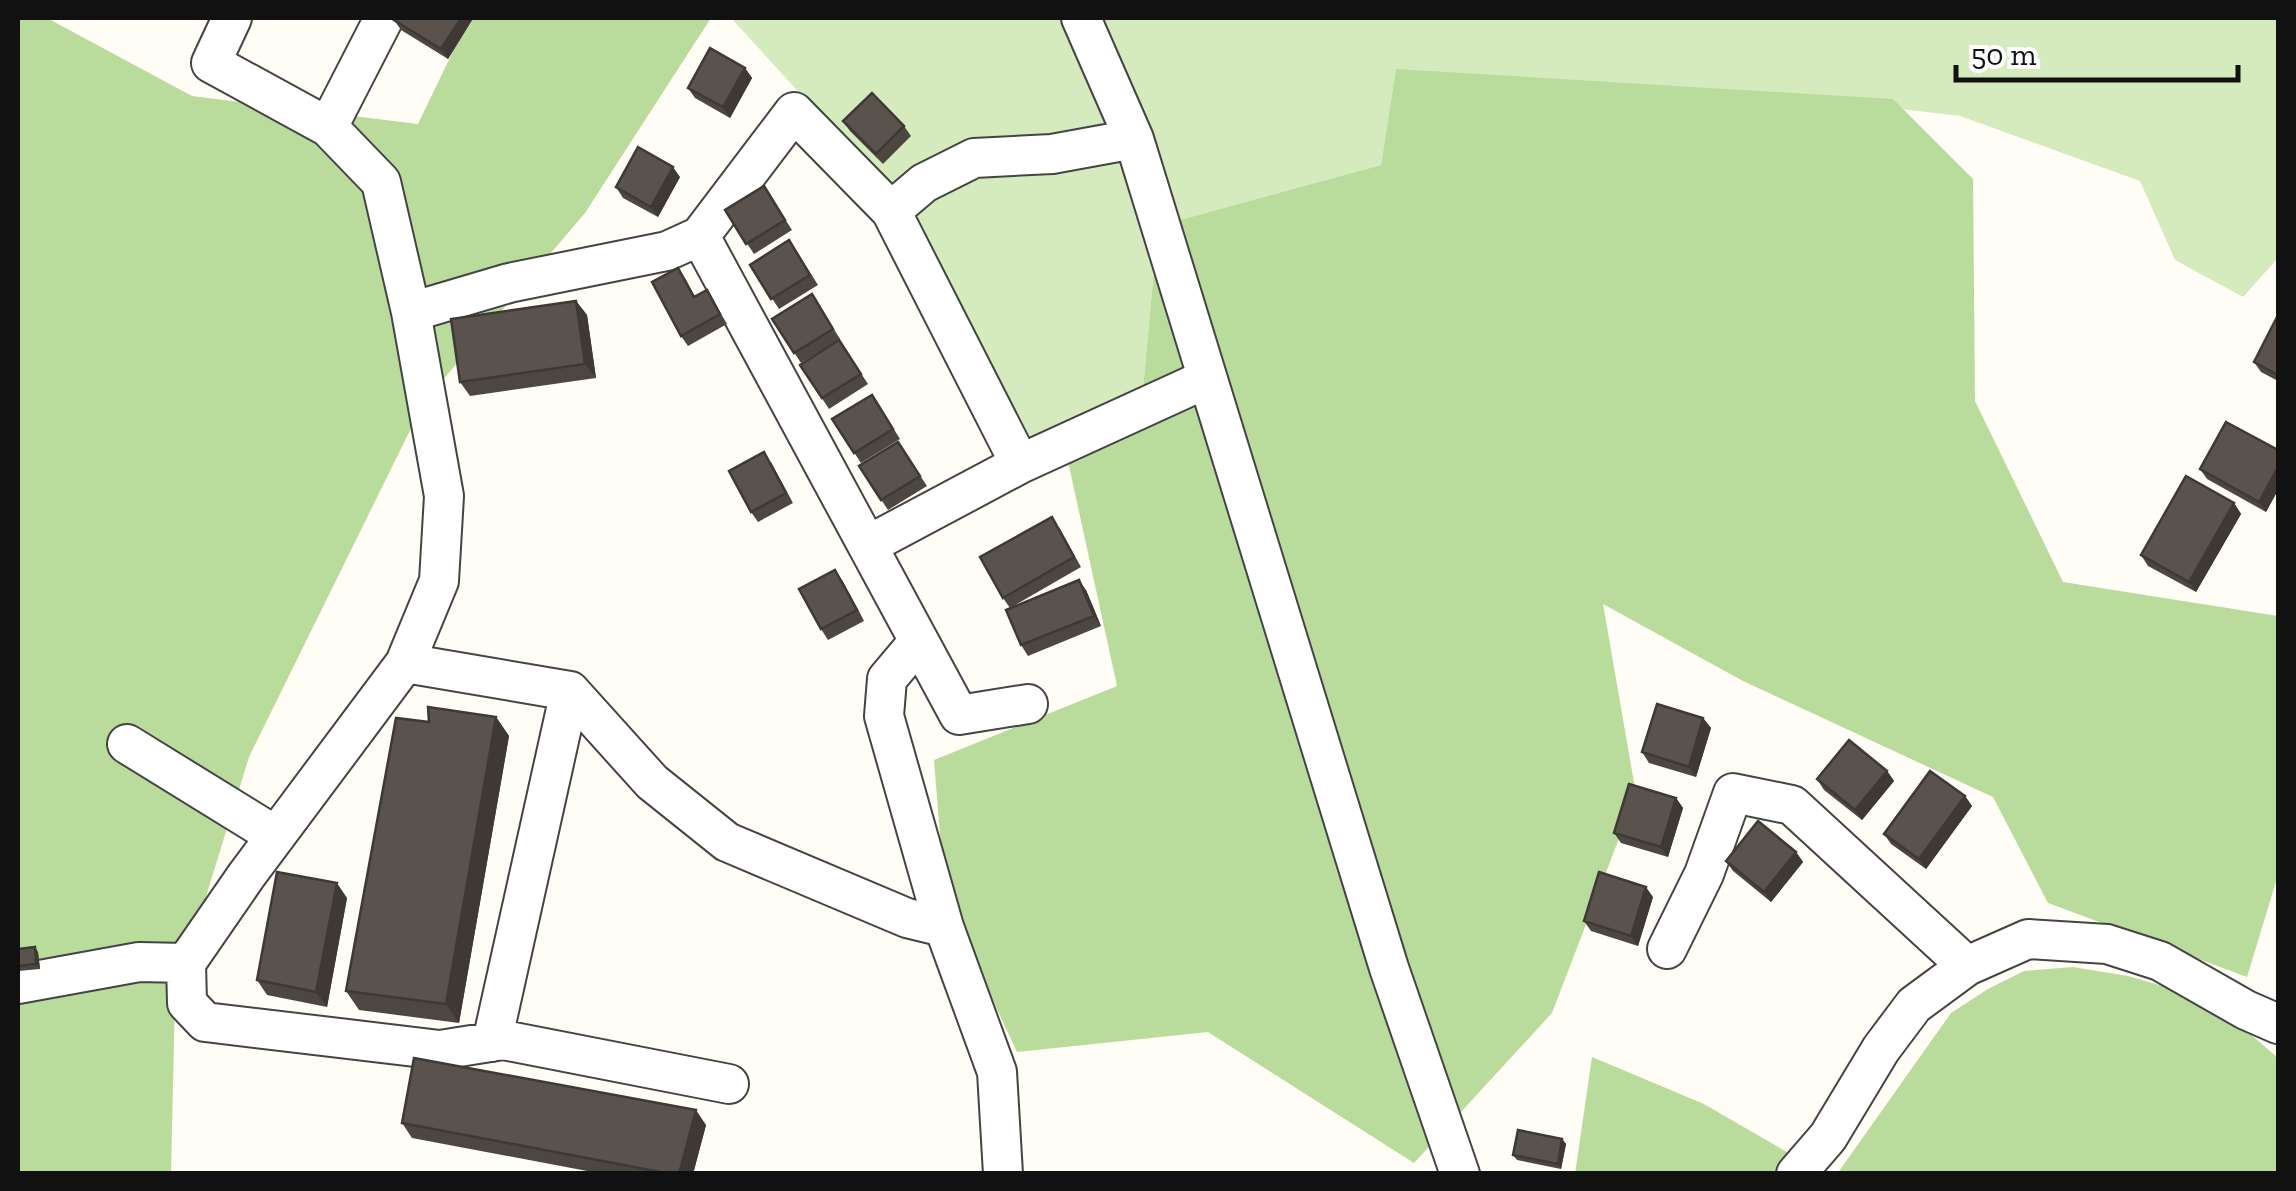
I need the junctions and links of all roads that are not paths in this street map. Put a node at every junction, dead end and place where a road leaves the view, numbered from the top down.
1 (232, 18) edge
2 (384, 18) edge
3 (1081, 18) edge
4 (328, 126) junction
5 (1134, 138) junction
6 (890, 211) junction
7 (700, 236) junction
8 (410, 312) junction
9 (1206, 378) junction
10 (1020, 464) junction
11 (868, 545) junction
12 (919, 641) junction
13 (405, 663) junction
14 (570, 691) junction
15 (1028, 704) dead end
16 (127, 744) dead end
17 (276, 836) junction
18 (944, 927) junction
19 (1667, 949) dead end
20 (186, 963) junction
21 (1966, 966) junction
22 (18, 984) edge
23 (2278, 1024) edge
24 (492, 1042) junction
25 (729, 1084) dead end
26 (1002, 1174) edge
27 (1460, 1174) edge
28 (1796, 1174) edge

1 - 4 street
2 - 4 street
3 - 5 street
4 - 8 street
5 - 6 street
5 - 9 street
6 - 7 street
6 - 10 street
7 - 8 street
7 - 11 street
8 - 13 street
9 - 10 street
9 - 27 street
10 - 11 street
11 - 12 street
12 - 15 street
12 - 18 street
13 - 14 street
13 - 17 street
14 - 18 street
14 - 24 street
16 - 17 street
17 - 20 street
18 - 26 street
19 - 21 street
20 - 22 street
20 - 24 street
21 - 23 street
21 - 28 street
24 - 25 street

